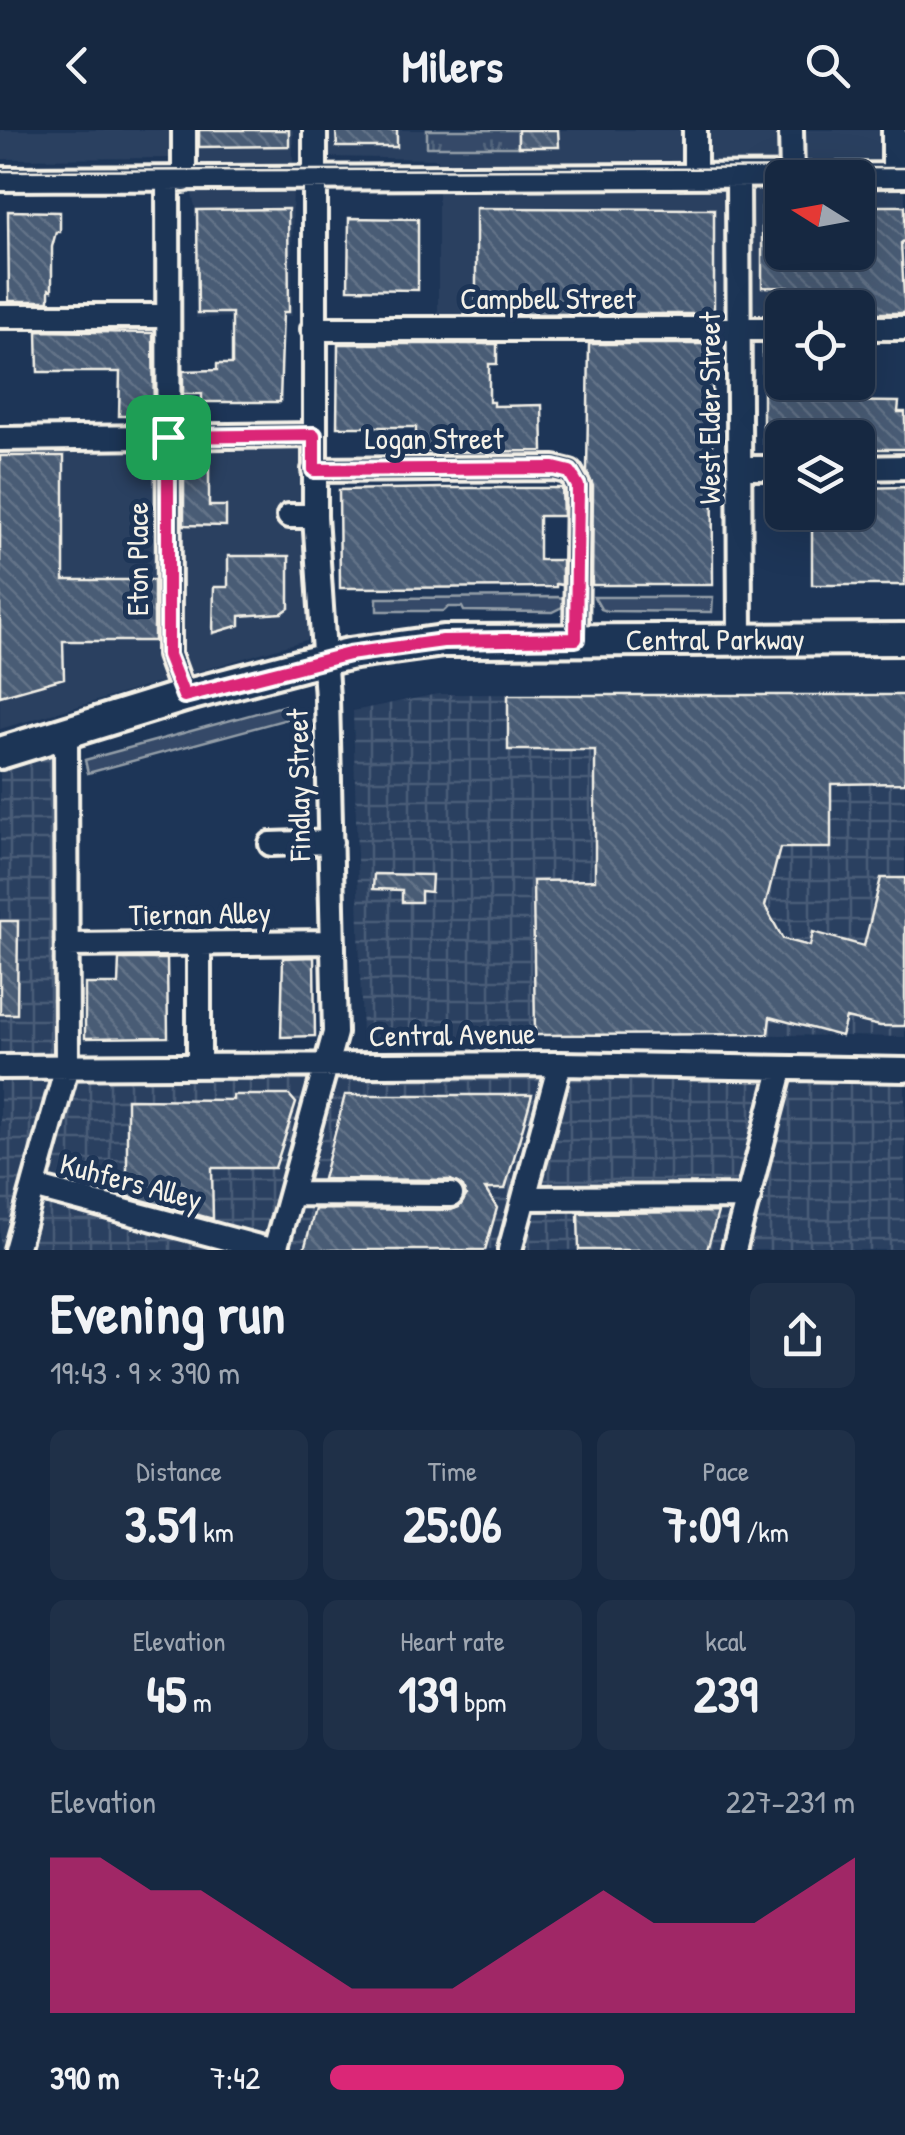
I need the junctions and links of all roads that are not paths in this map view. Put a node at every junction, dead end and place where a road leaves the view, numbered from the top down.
1 (184, 130) edge
2 (315, 130) edge
3 (695, 130) edge
4 (791, 130) edge
5 (894, 130) edge
6 (792, 160) edge
7 (899, 175) edge
8 (696, 176) junction
9 (738, 176) junction
10 (765, 176) edge
11 (0, 179) edge
12 (176, 179) junction
13 (315, 179) junction
14 (0, 316) edge
15 (168, 316) junction
16 (765, 328) edge
17 (875, 328) edge
18 (905, 328) edge
19 (314, 329) junction
20 (740, 329) junction
21 (314, 435) junction
22 (168, 437) junction
23 (0, 439) edge
24 (740, 468) junction
25 (765, 468) edge
26 (875, 468) edge
27 (905, 468) edge
28 (314, 470) junction
29 (289, 516) dead end
30 (315, 516) junction
31 (576, 639) junction
32 (740, 640) junction
33 (905, 640) edge
34 (324, 660) junction
35 (184, 696) junction
36 (66, 735) junction
37 (0, 753) edge
38 (331, 842) junction
39 (270, 844) dead end
40 (333, 942) junction
41 (67, 945) junction
42 (199, 945) junction
43 (200, 1064) junction
44 (560, 1064) junction
45 (67, 1066) junction
46 (0, 1067) edge
47 (328, 1067) junction
48 (781, 1070) junction
49 (905, 1070) edge
50 (34, 1187) junction
51 (292, 1194) junction
52 (451, 1194) dead end
53 (748, 1197) junction
54 (524, 1198) junction
55 (16, 1250) edge
56 (273, 1250) edge
57 (510, 1250) edge
58 (734, 1250) edge

1 - 12 street, Eton Place
2 - 13 street, Findlay Street
3 - 8 street
4 - 6 street
5 - 7 street
8 - 9 street
8 - 13 street
9 - 10 street
9 - 20 street, West Elder Street
11 - 12 street
12 - 13 street
12 - 15 street, Eton Place
13 - 19 street, Findlay Street
14 - 15 street
15 - 22 street, Eton Place
16 - 20 street, Campbell Street
17 - 18 street
19 - 20 street, Campbell Street
19 - 21 street, Findlay Street
20 - 24 street, West Elder Street
21 - 22 street
21 - 28 street, Findlay Street
22 - 23 street
22 - 35 street, Eton Place
24 - 25 street
24 - 32 street, West Elder Street
26 - 27 street
28 - 30 street, Findlay Street
28 - 31 street, Logan Street
29 - 30 street
30 - 34 street, Findlay Street
31 - 32 main road, Central Parkway
31 - 34 main road, Central Parkway
32 - 33 main road, Central Parkway
34 - 35 main road, Central Parkway
34 - 38 street, Findlay Street
35 - 36 main road, Central Parkway
36 - 37 main road, Central Parkway
36 - 41 street
38 - 39 street
38 - 40 street, Findlay Street
40 - 42 street, Tiernan Alley
40 - 47 street, Findlay Street
41 - 42 street, Tiernan Alley
41 - 45 street
42 - 43 street
43 - 45 street, Central Avenue
43 - 47 street, Central Avenue
44 - 47 street, Central Avenue
44 - 48 street, Central Avenue
44 - 54 street
45 - 46 street, Central Avenue
45 - 50 street
47 - 51 street, Findlay Street
48 - 49 street, Central Avenue
48 - 53 street
50 - 55 street
50 - 56 street, Kuhfers Alley
51 - 52 street
51 - 56 street, Findlay Street
53 - 54 street
53 - 58 street
54 - 57 street

